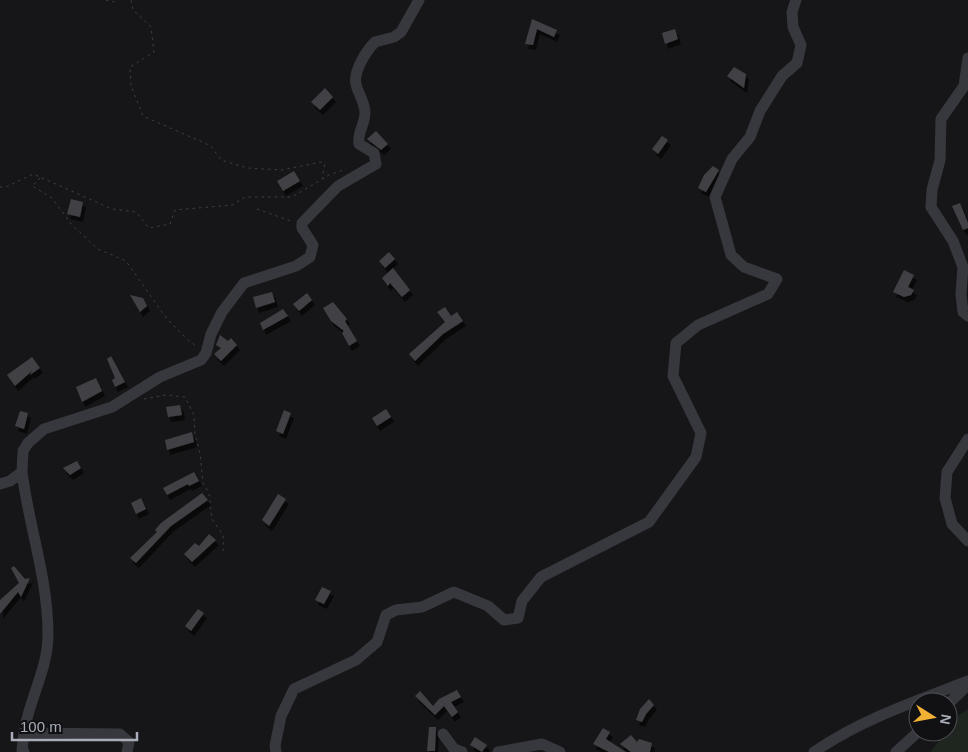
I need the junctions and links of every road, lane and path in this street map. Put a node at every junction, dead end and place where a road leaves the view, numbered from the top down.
1 (106, 0) edge
2 (116, 0) edge
3 (131, 0) edge
4 (419, 0) edge
5 (796, 0) edge
6 (968, 58) edge
7 (347, 169) dead end
8 (40, 177) junction
9 (323, 179) junction
10 (0, 187) edge
11 (257, 209) dead end
12 (302, 223) junction
13 (968, 316) edge
14 (207, 350) junction
15 (144, 399) dead end
16 (968, 439) edge
17 (22, 472) junction
18 (0, 484) edge
19 (968, 542) edge
20 (222, 552) dead end
21 (968, 681) edge
22 (968, 685) edge
23 (958, 694) edge
24 (24, 734) junction
25 (443, 734) dead end
26 (908, 741) edge
27 (24, 752) edge
28 (127, 752) edge
29 (276, 752) edge
30 (462, 752) edge
31 (498, 752) edge
32 (560, 752) edge
33 (814, 752) edge
34 (896, 752) edge

1 - 2 path
3 - 9 path
4 - 12 street
5 - 29 street
6 - 13 street
7 - 9 path
8 - 9 path
8 - 10 path
8 - 14 path
11 - 12 path
12 - 14 street
14 - 17 street
15 - 20 path
16 - 19 street
17 - 18 street
17 - 24 street
21 - 33 street
22 - 23 street
24 - 27 street
24 - 28 street
25 - 30 street
26 - 34 street
31 - 32 street

